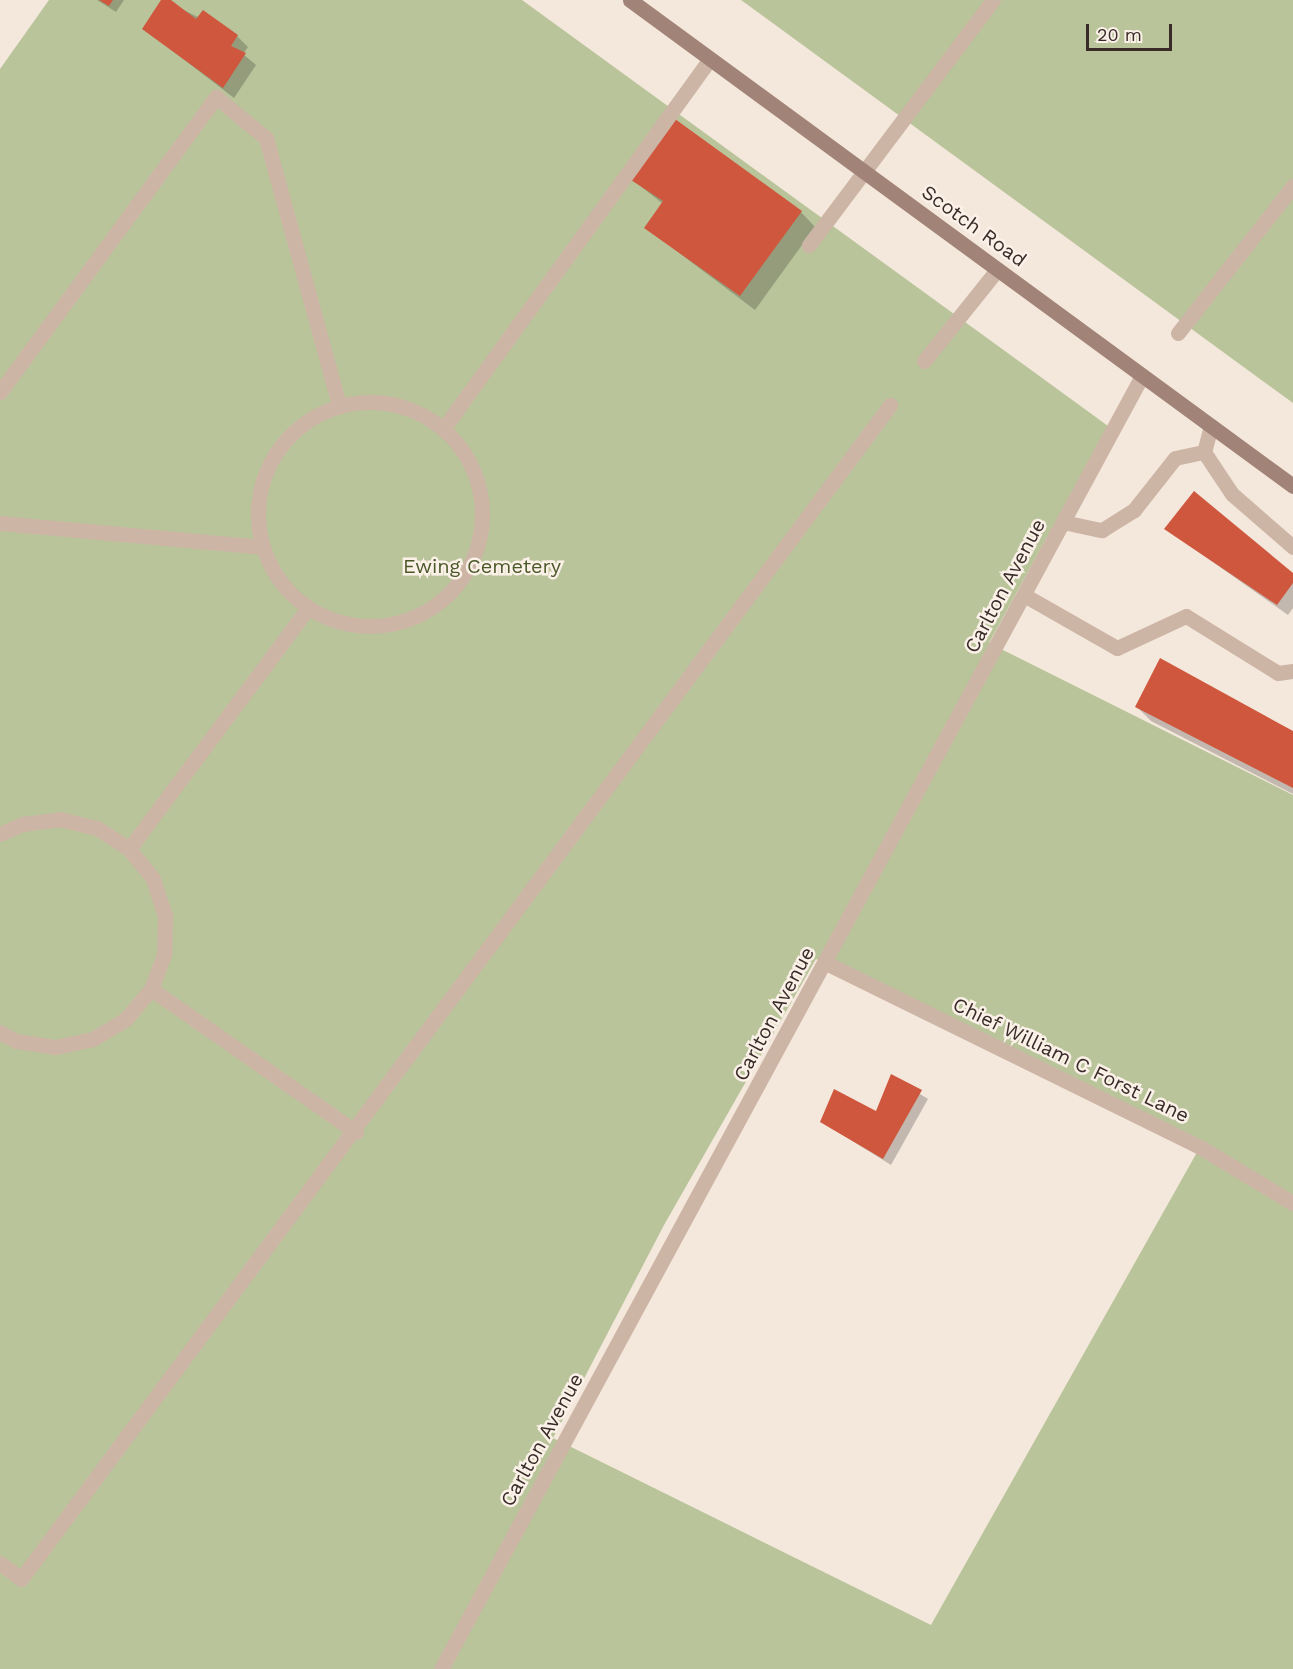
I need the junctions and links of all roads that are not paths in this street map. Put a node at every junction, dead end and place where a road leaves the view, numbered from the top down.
1 (630, 0) edge
2 (993, 0) edge
3 (710, 59) junction
4 (862, 170) junction
5 (1293, 186) edge
6 (809, 245) dead end
7 (998, 270) junction
8 (1178, 333) dead end
9 (924, 360) dead end
10 (1142, 376) junction
11 (0, 392) edge
12 (339, 405) junction
13 (890, 405) dead end
14 (1211, 426) junction
15 (443, 429) junction
16 (1204, 452) junction
17 (1293, 486) edge
18 (1064, 522) junction
19 (0, 523) edge
20 (262, 547) junction
21 (1293, 547) edge
22 (1024, 595) junction
23 (306, 611) junction
24 (1293, 671) edge
25 (0, 834) edge
26 (129, 849) junction
27 (825, 963) junction
28 (151, 989) junction
29 (0, 1032) edge
30 (356, 1132) junction
31 (1293, 1203) edge
32 (0, 1563) edge
33 (441, 1669) edge

1 - 3 main road, Scotch Road
2 - 4 street
3 - 4 main road, Scotch Road
3 - 15 street
4 - 6 street
4 - 7 main road, Scotch Road
5 - 8 street
7 - 9 street
7 - 10 main road, Scotch Road
10 - 14 main road, Scotch Road
10 - 18 street, Carlton Avenue
11 - 12 street
12 - 15 street
12 - 20 street
13 - 30 street
14 - 16 street
14 - 17 main road, Scotch Road
15 - 23 street
16 - 18 street
16 - 21 street
18 - 22 street, Carlton Avenue
19 - 20 street
20 - 23 street
22 - 24 street
22 - 27 street, Carlton Avenue
23 - 26 street
25 - 26 street
26 - 28 street
27 - 31 street, Chief William C Forst Lane
27 - 33 street, Carlton Avenue
28 - 29 street
28 - 30 street
30 - 32 street

